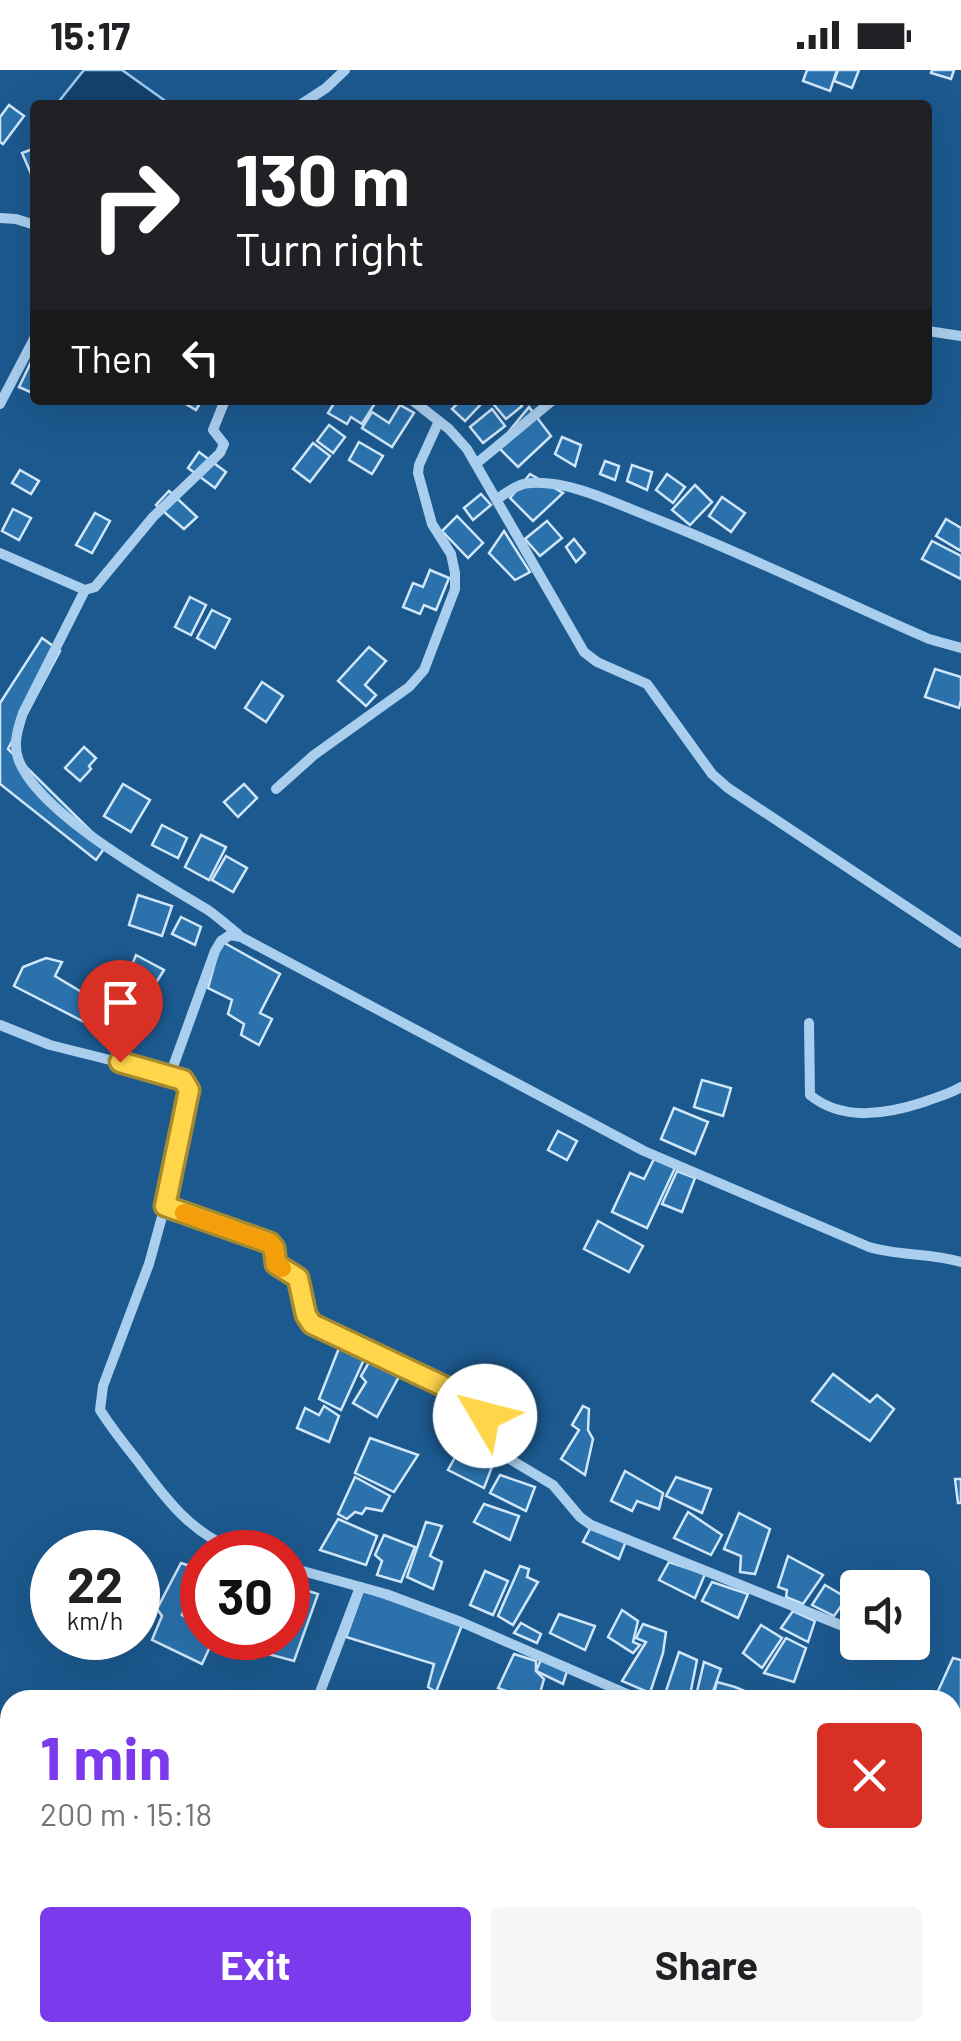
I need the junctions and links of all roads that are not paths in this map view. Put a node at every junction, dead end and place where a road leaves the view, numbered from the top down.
1 (345, 70) edge
2 (308, 100) edge
3 (0, 218) edge
4 (30, 223) edge
5 (932, 331) edge
6 (961, 336) edge
7 (30, 347) edge
8 (0, 404) edge
9 (223, 405) edge
10 (418, 405) edge
11 (546, 405) edge
12 (439, 422) junction
13 (476, 463) junction
14 (497, 499) junction
15 (0, 553) edge
16 (85, 590) junction
17 (961, 648) edge
18 (276, 789) dead end
19 (242, 937) junction
20 (961, 944) edge
21 (809, 1023) dead end
22 (0, 1025) edge
23 (170, 1075) junction
24 (961, 1087) edge
25 (165, 1206) junction
26 (961, 1262) edge
27 (197, 1530) edge
28 (310, 1574) edge
29 (360, 1587) junction
30 (840, 1625) edge
31 (321, 1690) edge
32 (619, 1690) edge

1 - 2 street
3 - 4 street
5 - 6 street
7 - 8 street
9 - 16 street
10 - 12 street
11 - 13 street
12 - 13 street
12 - 18 street
13 - 14 street
14 - 17 street
14 - 20 street
15 - 16 street
16 - 19 street
19 - 23 street
19 - 26 street
21 - 24 street
22 - 23 street
23 - 25 street
25 - 27 street
25 - 30 street
28 - 29 street
29 - 31 street
29 - 32 street

